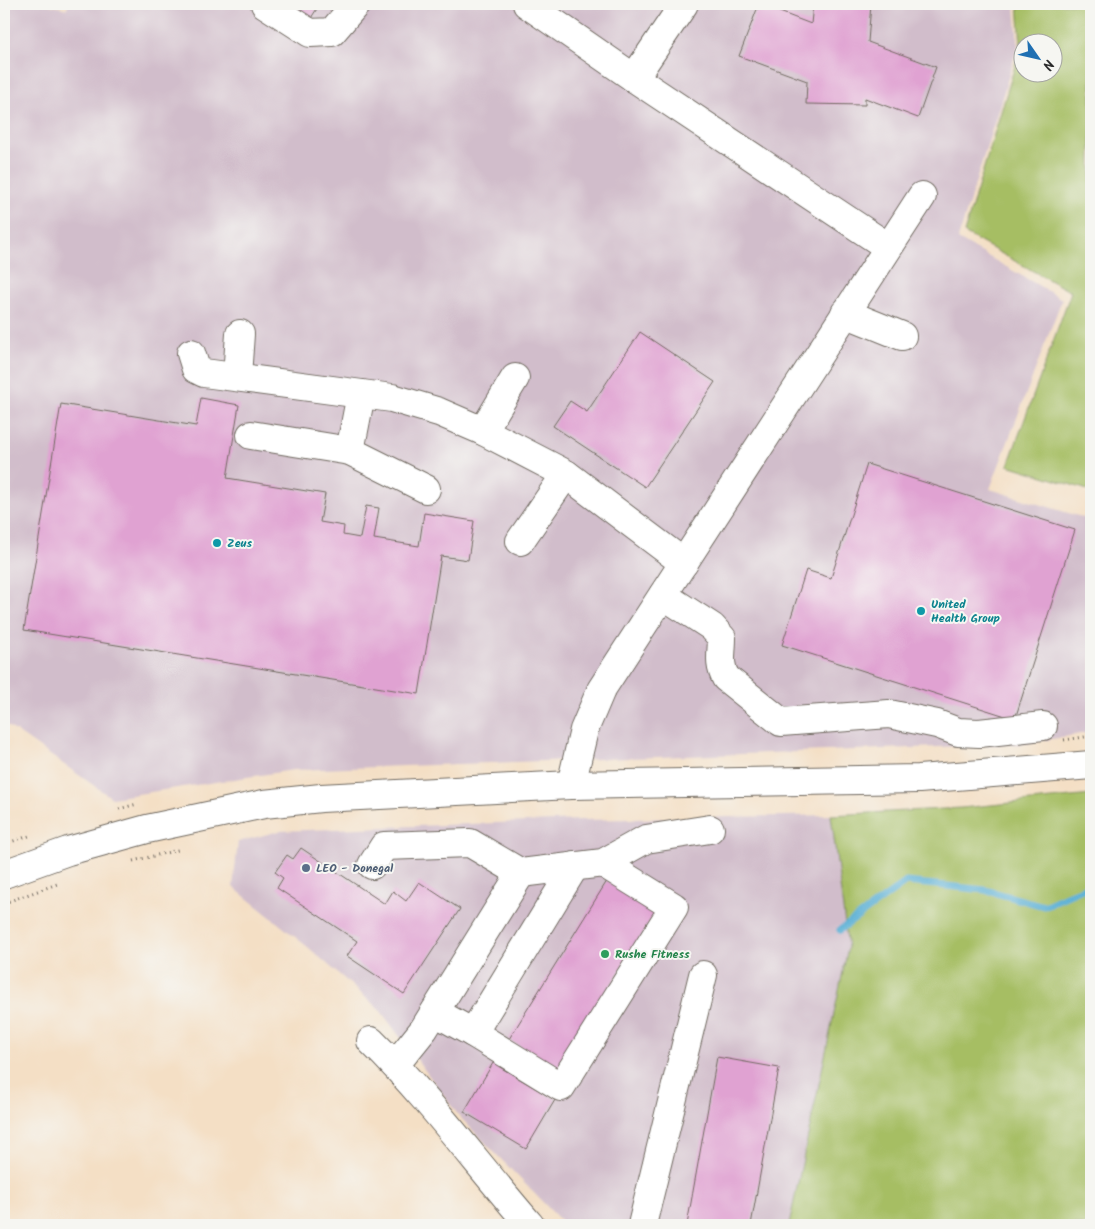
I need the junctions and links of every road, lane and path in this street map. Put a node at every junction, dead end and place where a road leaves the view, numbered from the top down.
1 (265, 4) edge
2 (356, 4) edge
3 (527, 4) edge
4 (684, 4) edge
5 (634, 78) junction
6 (922, 196) dead end
7 (888, 247) junction
8 (846, 313) junction
9 (240, 334) dead end
10 (902, 336) dead end
11 (191, 353) dead end
12 (237, 376) junction
13 (515, 378) dead end
14 (360, 394) junction
15 (483, 431) junction
16 (251, 435) dead end
17 (350, 451) junction
18 (566, 474) junction
19 (426, 489) dead end
20 (520, 541) dead end
21 (684, 563) junction
22 (663, 595) junction
23 (1043, 726) dead end
24 (1091, 765) edge
25 (572, 785) junction
26 (710, 829) dead end
27 (185, 848) dead end
28 (603, 862) junction
29 (124, 863) dead end
30 (372, 865) dead end
31 (575, 866) junction
32 (521, 873) junction
33 (4, 874) edge
34 (65, 881) dead end
35 (4, 903) edge
36 (703, 975) dead end
37 (435, 1012) junction
38 (473, 1034) junction
39 (371, 1041) dead end
40 (396, 1065) junction
41 (530, 1225) edge
42 (642, 1225) edge

1 - 2 main road
3 - 5 main road
4 - 5 main road
5 - 7 main road
6 - 7 main road
7 - 8 main road
8 - 10 main road
8 - 21 main road
9 - 12 main road
11 - 12 main road
12 - 14 main road
13 - 15 main road
14 - 15 main road
14 - 17 main road
15 - 18 main road
16 - 17 main road
17 - 19 main road
18 - 20 main road
18 - 21 main road
21 - 22 main road
22 - 23 main road
22 - 25 main road
24 - 25 main road
25 - 33 main road
26 - 28 main road
27 - 29 path
28 - 31 main road
28 - 38 main road
30 - 32 main road
31 - 32 main road
31 - 38 main road
32 - 37 main road
34 - 35 path
36 - 42 main road
37 - 38 main road
37 - 40 main road
39 - 40 main road
40 - 41 main road

